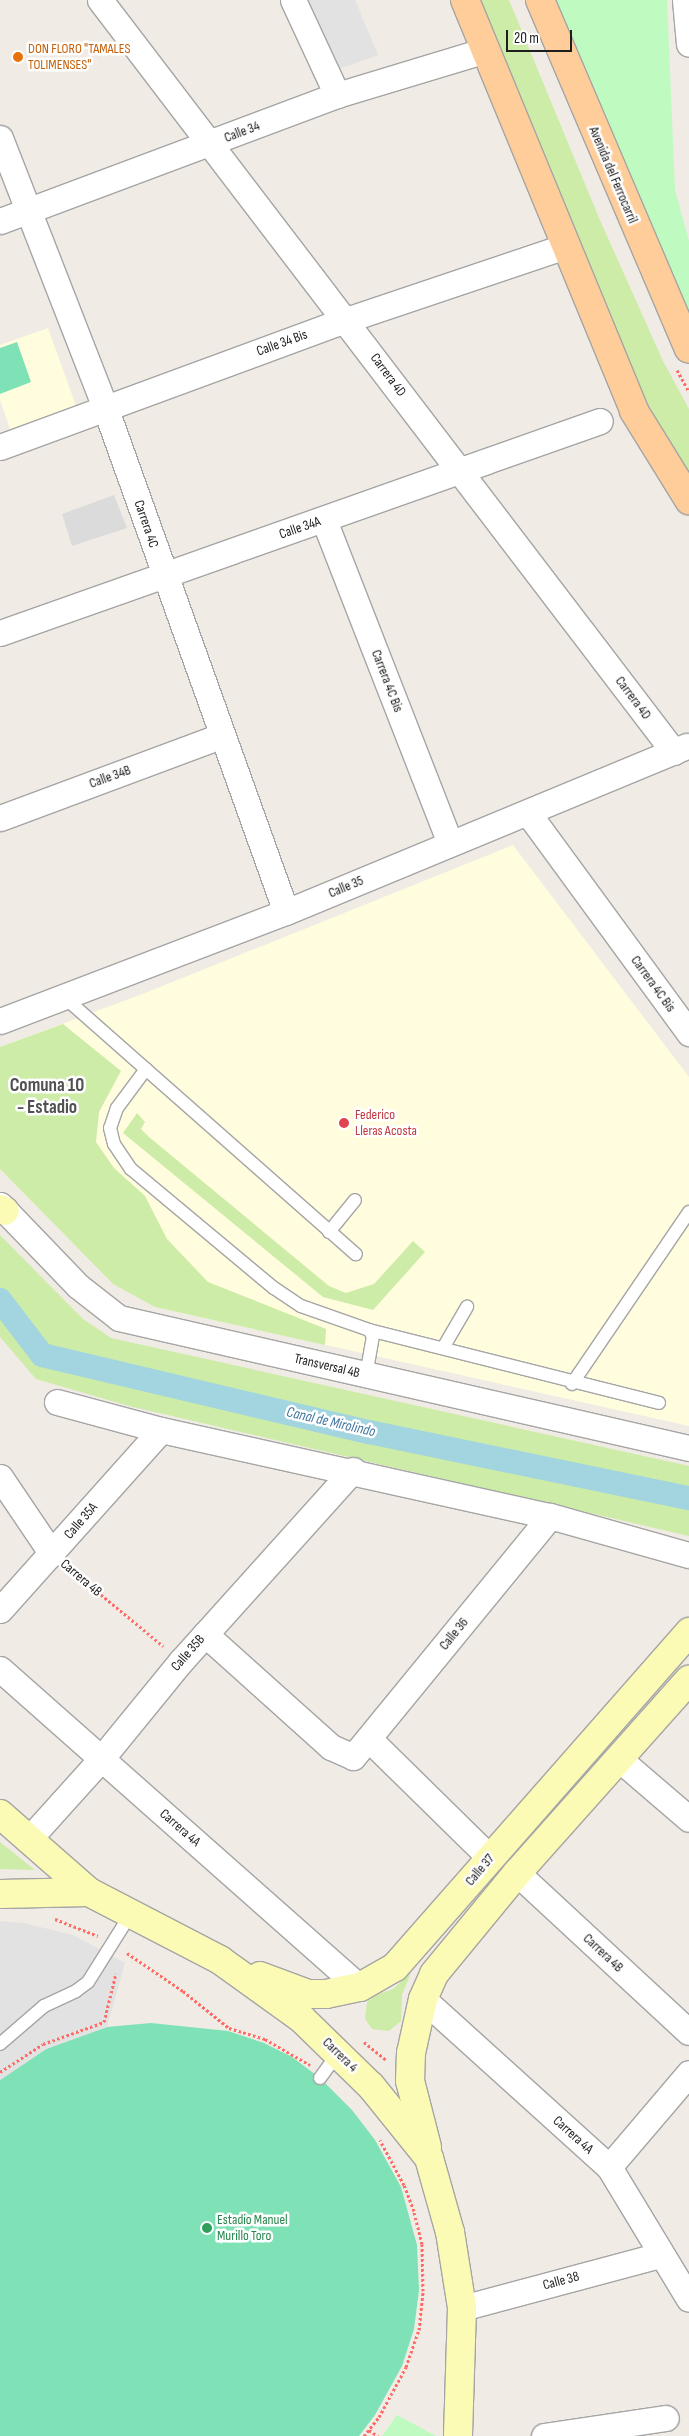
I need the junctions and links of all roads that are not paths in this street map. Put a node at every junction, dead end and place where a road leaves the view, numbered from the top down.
1 (100, 0) edge
2 (292, 0) edge
3 (465, 0) edge
4 (540, 0) edge
5 (685, 0) edge
6 (689, 44) edge
7 (486, 50) junction
8 (337, 95) junction
9 (0, 138) edge
10 (210, 144) junction
11 (28, 210) junction
12 (0, 221) edge
13 (566, 246) junction
14 (346, 320) junction
15 (689, 349) edge
16 (105, 407) junction
17 (600, 421) dead end
18 (0, 447) edge
19 (459, 468) junction
20 (689, 500) edge
21 (324, 520) junction
22 (164, 575) junction
23 (0, 633) edge
24 (221, 736) junction
25 (681, 749) edge
26 (528, 813) junction
27 (0, 818) edge
28 (450, 843) junction
29 (286, 912) junction
30 (64, 997) junction
31 (0, 1021) edge
32 (689, 1033) edge
33 (146, 1069) junction
34 (355, 1200) dead end
35 (2, 1208) edge
36 (689, 1212) edge
37 (330, 1232) junction
38 (356, 1254) dead end
39 (467, 1307) dead end
40 (369, 1330) junction
41 (443, 1348) junction
42 (366, 1375) junction
43 (572, 1384) junction
44 (57, 1402) dead end
45 (659, 1403) dead end
46 (161, 1430) junction
47 (689, 1448) edge
48 (353, 1470) junction
49 (0, 1477) edge
50 (550, 1516) junction
51 (52, 1554) junction
52 (689, 1555) edge
53 (0, 1610) edge
54 (689, 1632) edge
55 (205, 1634) junction
56 (0, 1669) edge
57 (689, 1680) edge
58 (364, 1745) junction
59 (101, 1759) junction
60 (619, 1759) junction
61 (0, 1814) edge
62 (689, 1819) edge
63 (28, 1840) junction
64 (490, 1858) junction
65 (517, 1874) junction
66 (89, 1892) junction
67 (0, 1894) edge
68 (130, 1915) junction
69 (220, 1960) junction
70 (360, 1987) junction
71 (423, 1999) junction
72 (689, 2032) edge
73 (0, 2044) edge
74 (689, 2073) edge
75 (429, 2158) junction
76 (608, 2167) junction
77 (660, 2255) junction
78 (689, 2299) edge
79 (462, 2308) junction
80 (666, 2418) dead end
81 (458, 2436) edge
82 (544, 2436) edge

1 - 10 street, Carrera 4D
2 - 8 street
3 - 7 main road
4 - 15 main road, Avenida del Ferrocarril
5 - 6 street
7 - 8 street, Calle 34
7 - 13 main road
8 - 10 street, Calle 34
9 - 11 street, Carrera 4C
10 - 11 street, Calle 34
10 - 14 street, Carrera 4D
11 - 12 street, Calle 34
11 - 16 street, Carrera 4C
13 - 14 street, Calle 34 Bis
13 - 20 main road
14 - 16 street, Calle 34 Bis
14 - 19 street, Carrera 4D
16 - 18 street, Calle 34 Bis
16 - 22 street, Carrera 4C
17 - 19 street, Calle 34A
19 - 21 street, Calle 34A
19 - 25 street, Carrera 4D
21 - 22 street, Calle 34A
21 - 28 street, Carrera 4C Bis
22 - 23 street, Calle 34A
22 - 24 street, Carrera 4C
24 - 27 street, Calle 34B
24 - 29 street, Carrera 4C
25 - 26 street, Calle 35
26 - 28 street, Calle 35
26 - 32 street, Carrera 4C Bis
28 - 29 street, Calle 35
29 - 30 street, Calle 35
30 - 31 street, Calle 35
30 - 33 lane
33 - 37 lane
33 - 40 lane
34 - 37 lane
35 - 42 street, Transversal 4B
36 - 43 lane
37 - 38 lane
39 - 41 lane
40 - 41 lane
40 - 42 lane
41 - 43 lane
42 - 47 street, Transversal 4B
43 - 45 lane
44 - 46 street
46 - 48 street
46 - 51 street, Calle 35A
48 - 50 street
48 - 55 street, Calle 35B
49 - 51 street, Carrera 4B
50 - 52 street
50 - 58 street, Calle 36
51 - 53 street, Calle 35A
54 - 64 main road, Calle 37
55 - 58 street
55 - 59 street, Calle 35B
56 - 59 street, Carrera 4A
57 - 60 main road
58 - 64 street
59 - 63 street, Calle 35B
59 - 70 street, Carrera 4A
60 - 62 street
60 - 65 main road
61 - 63 main road, Carrera 4
63 - 66 main road, Carrera 4
64 - 70 main road, Calle 37
65 - 71 main road
65 - 72 street, Carrera 4B
66 - 67 main road
66 - 68 main road, Carrera 4
68 - 69 main road, Carrera 4
68 - 73 lane
69 - 70 main road, Calle 37
69 - 75 main road, Carrera 4
71 - 75 main road
71 - 76 street, Carrera 4A
74 - 76 street
75 - 79 main road, Carrera 4
76 - 77 street, Carrera 4A
77 - 78 street, Carrera 4A
77 - 79 street, Calle 38
79 - 81 main road, Carrera 4
80 - 82 street

